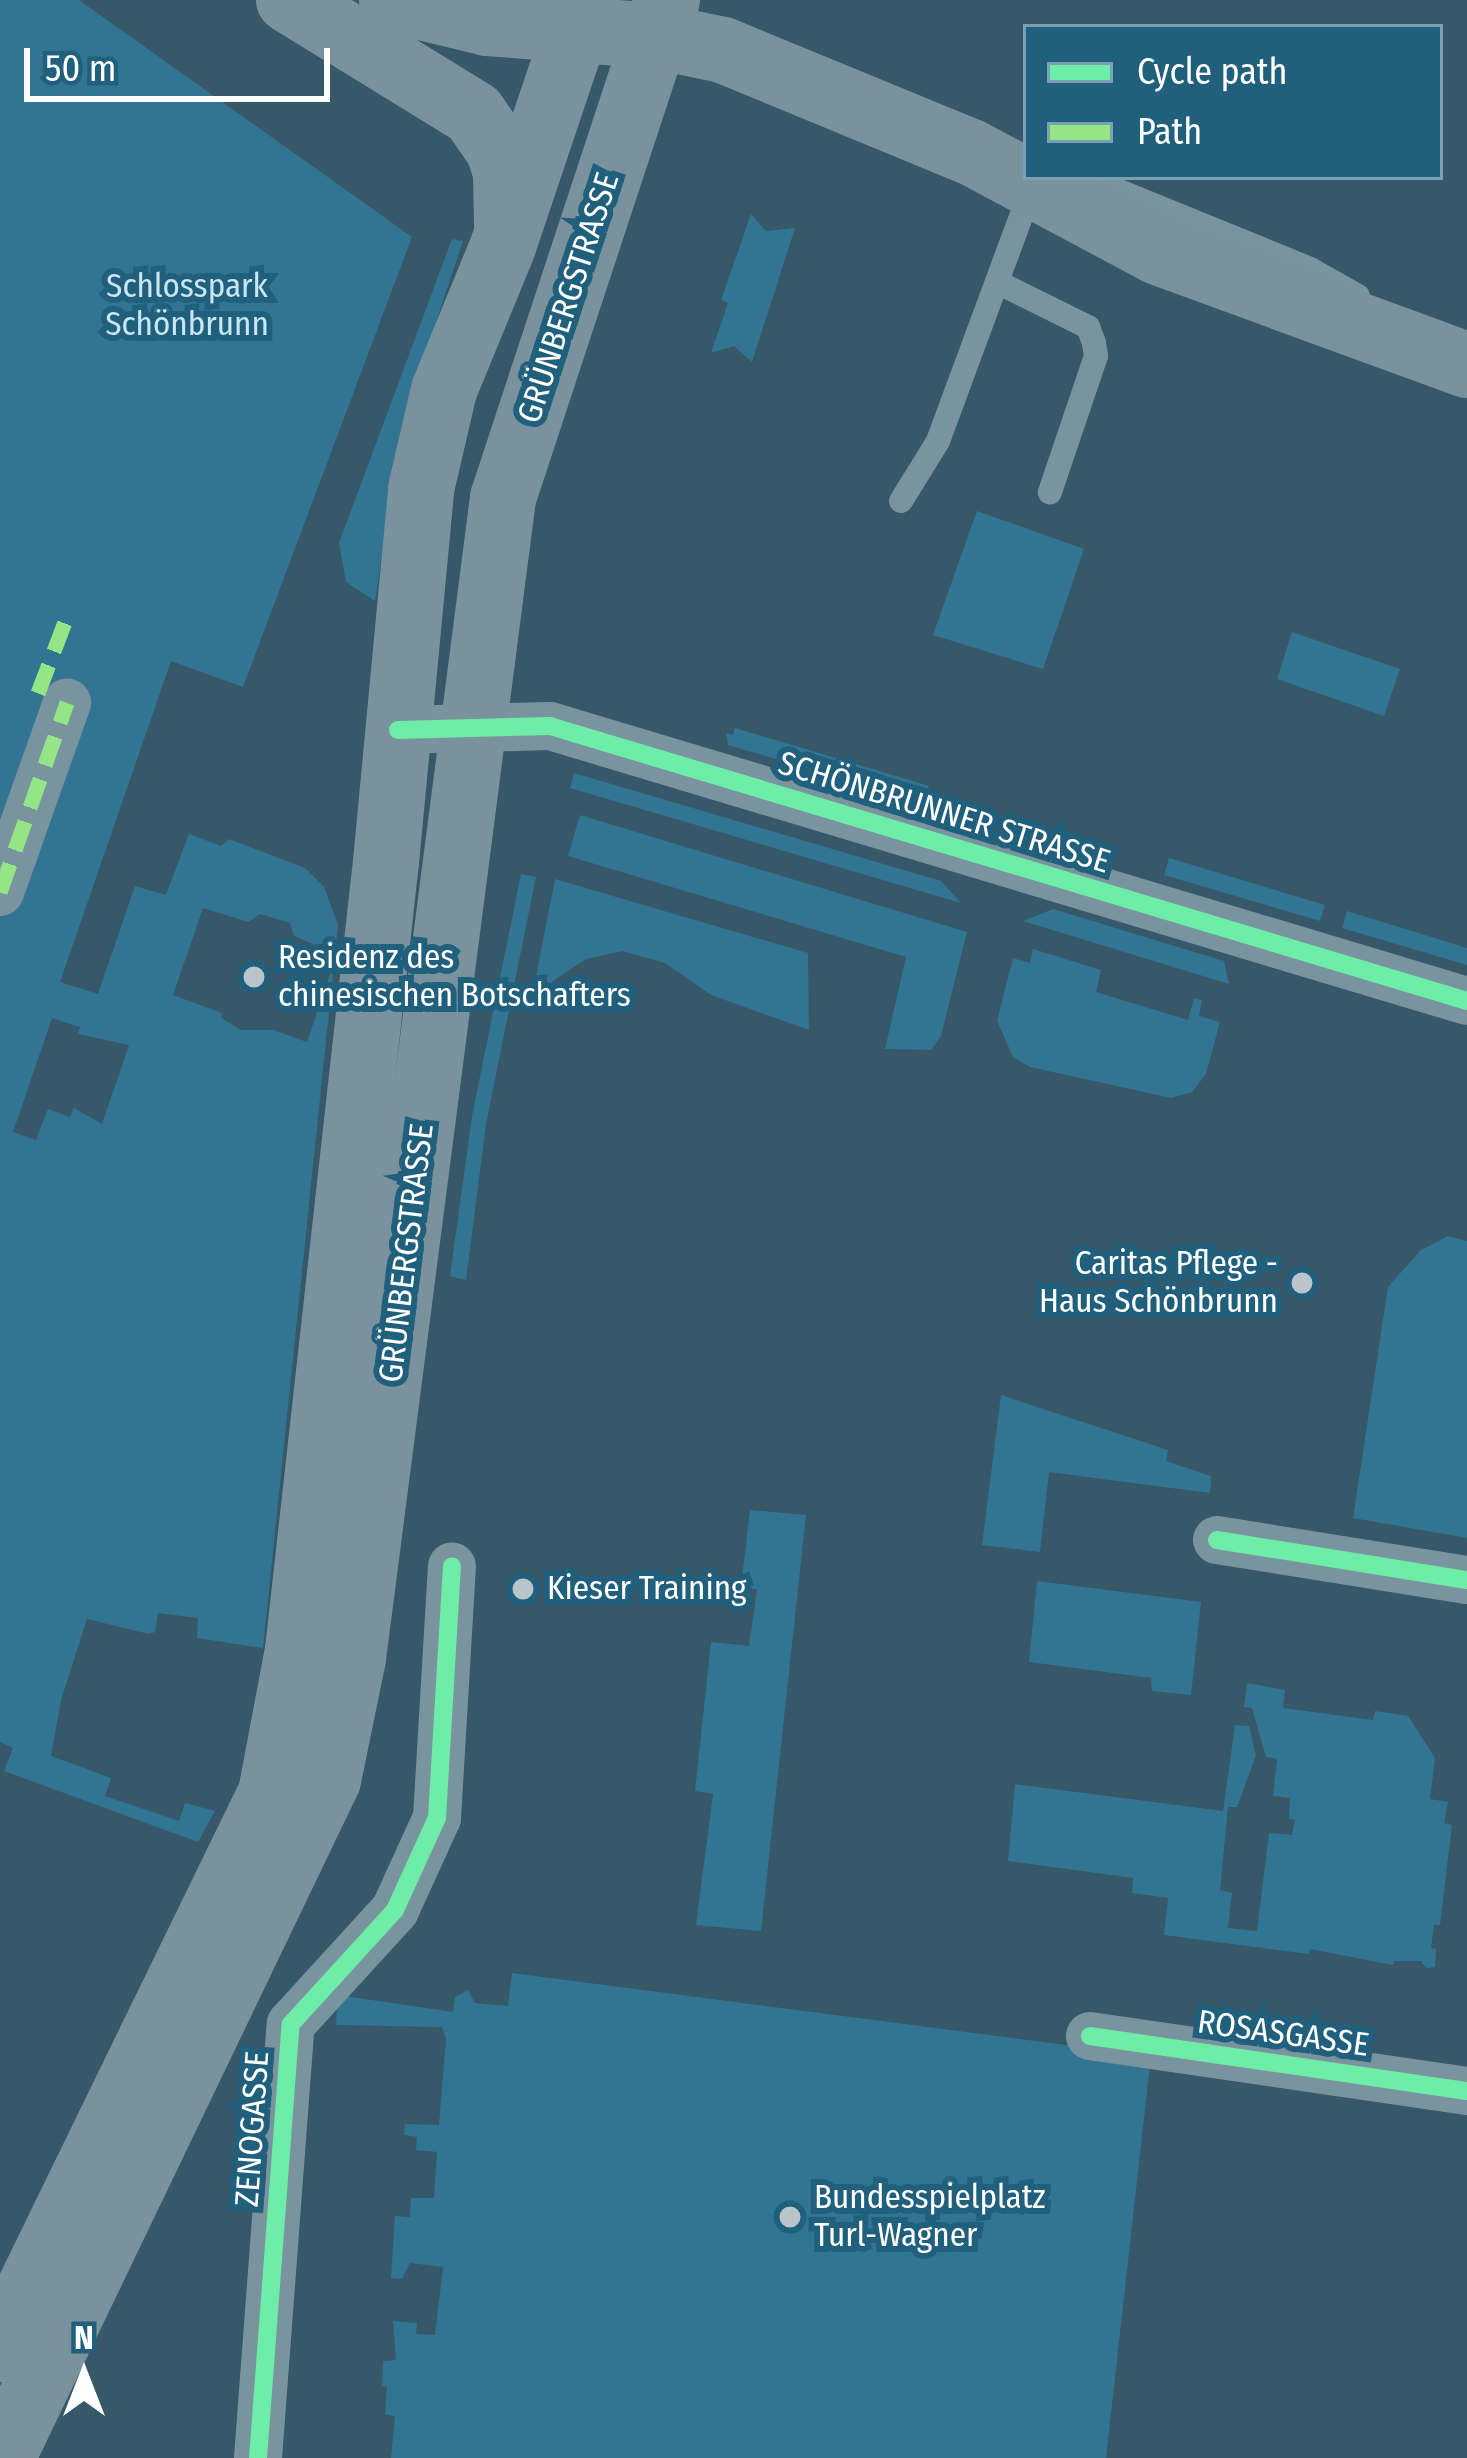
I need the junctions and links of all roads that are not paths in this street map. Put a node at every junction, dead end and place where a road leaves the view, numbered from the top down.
1 (289, 0) edge
2 (392, 0) edge
3 (581, 14) edge
4 (661, 18) edge
5 (1023, 165) edge
6 (1045, 180) edge
7 (1058, 180) edge
8 (503, 246) junction
9 (997, 281) junction
10 (1461, 362) edge
11 (1050, 492) dead end
12 (901, 500) dead end
13 (67, 703) dead end
14 (476, 728) junction
15 (398, 730) junction
16 (0, 892) edge
17 (1467, 1001) edge
18 (1217, 1540) dead end
19 (452, 1565) dead end
20 (1467, 1580) edge
21 (1090, 2036) dead end
22 (1467, 2091) edge
23 (0, 2349) edge
24 (2, 2458) edge
25 (258, 2458) edge

1 - 8 main road
2 - 3 main road
3 - 4 main road
3 - 8 main road, GRÜNBERGSTRASSE
4 - 5 main road
4 - 14 main road, GRÜNBERGSTRASSE
6 - 9 lane
7 - 10 main road
8 - 15 main road, GRÜNBERGSTRASSE
9 - 11 lane
9 - 12 lane
13 - 16 street
14 - 15 street, SCHÖNBRUNNER STRASSE
14 - 17 street, SCHÖNBRUNNER STRASSE
14 - 24 main road, GRÜNBERGSTRASSE
15 - 23 main road, GRÜNBERGSTRASSE
18 - 20 street
19 - 25 street, ZENOGASSE
21 - 22 street, ROSASGASSE

